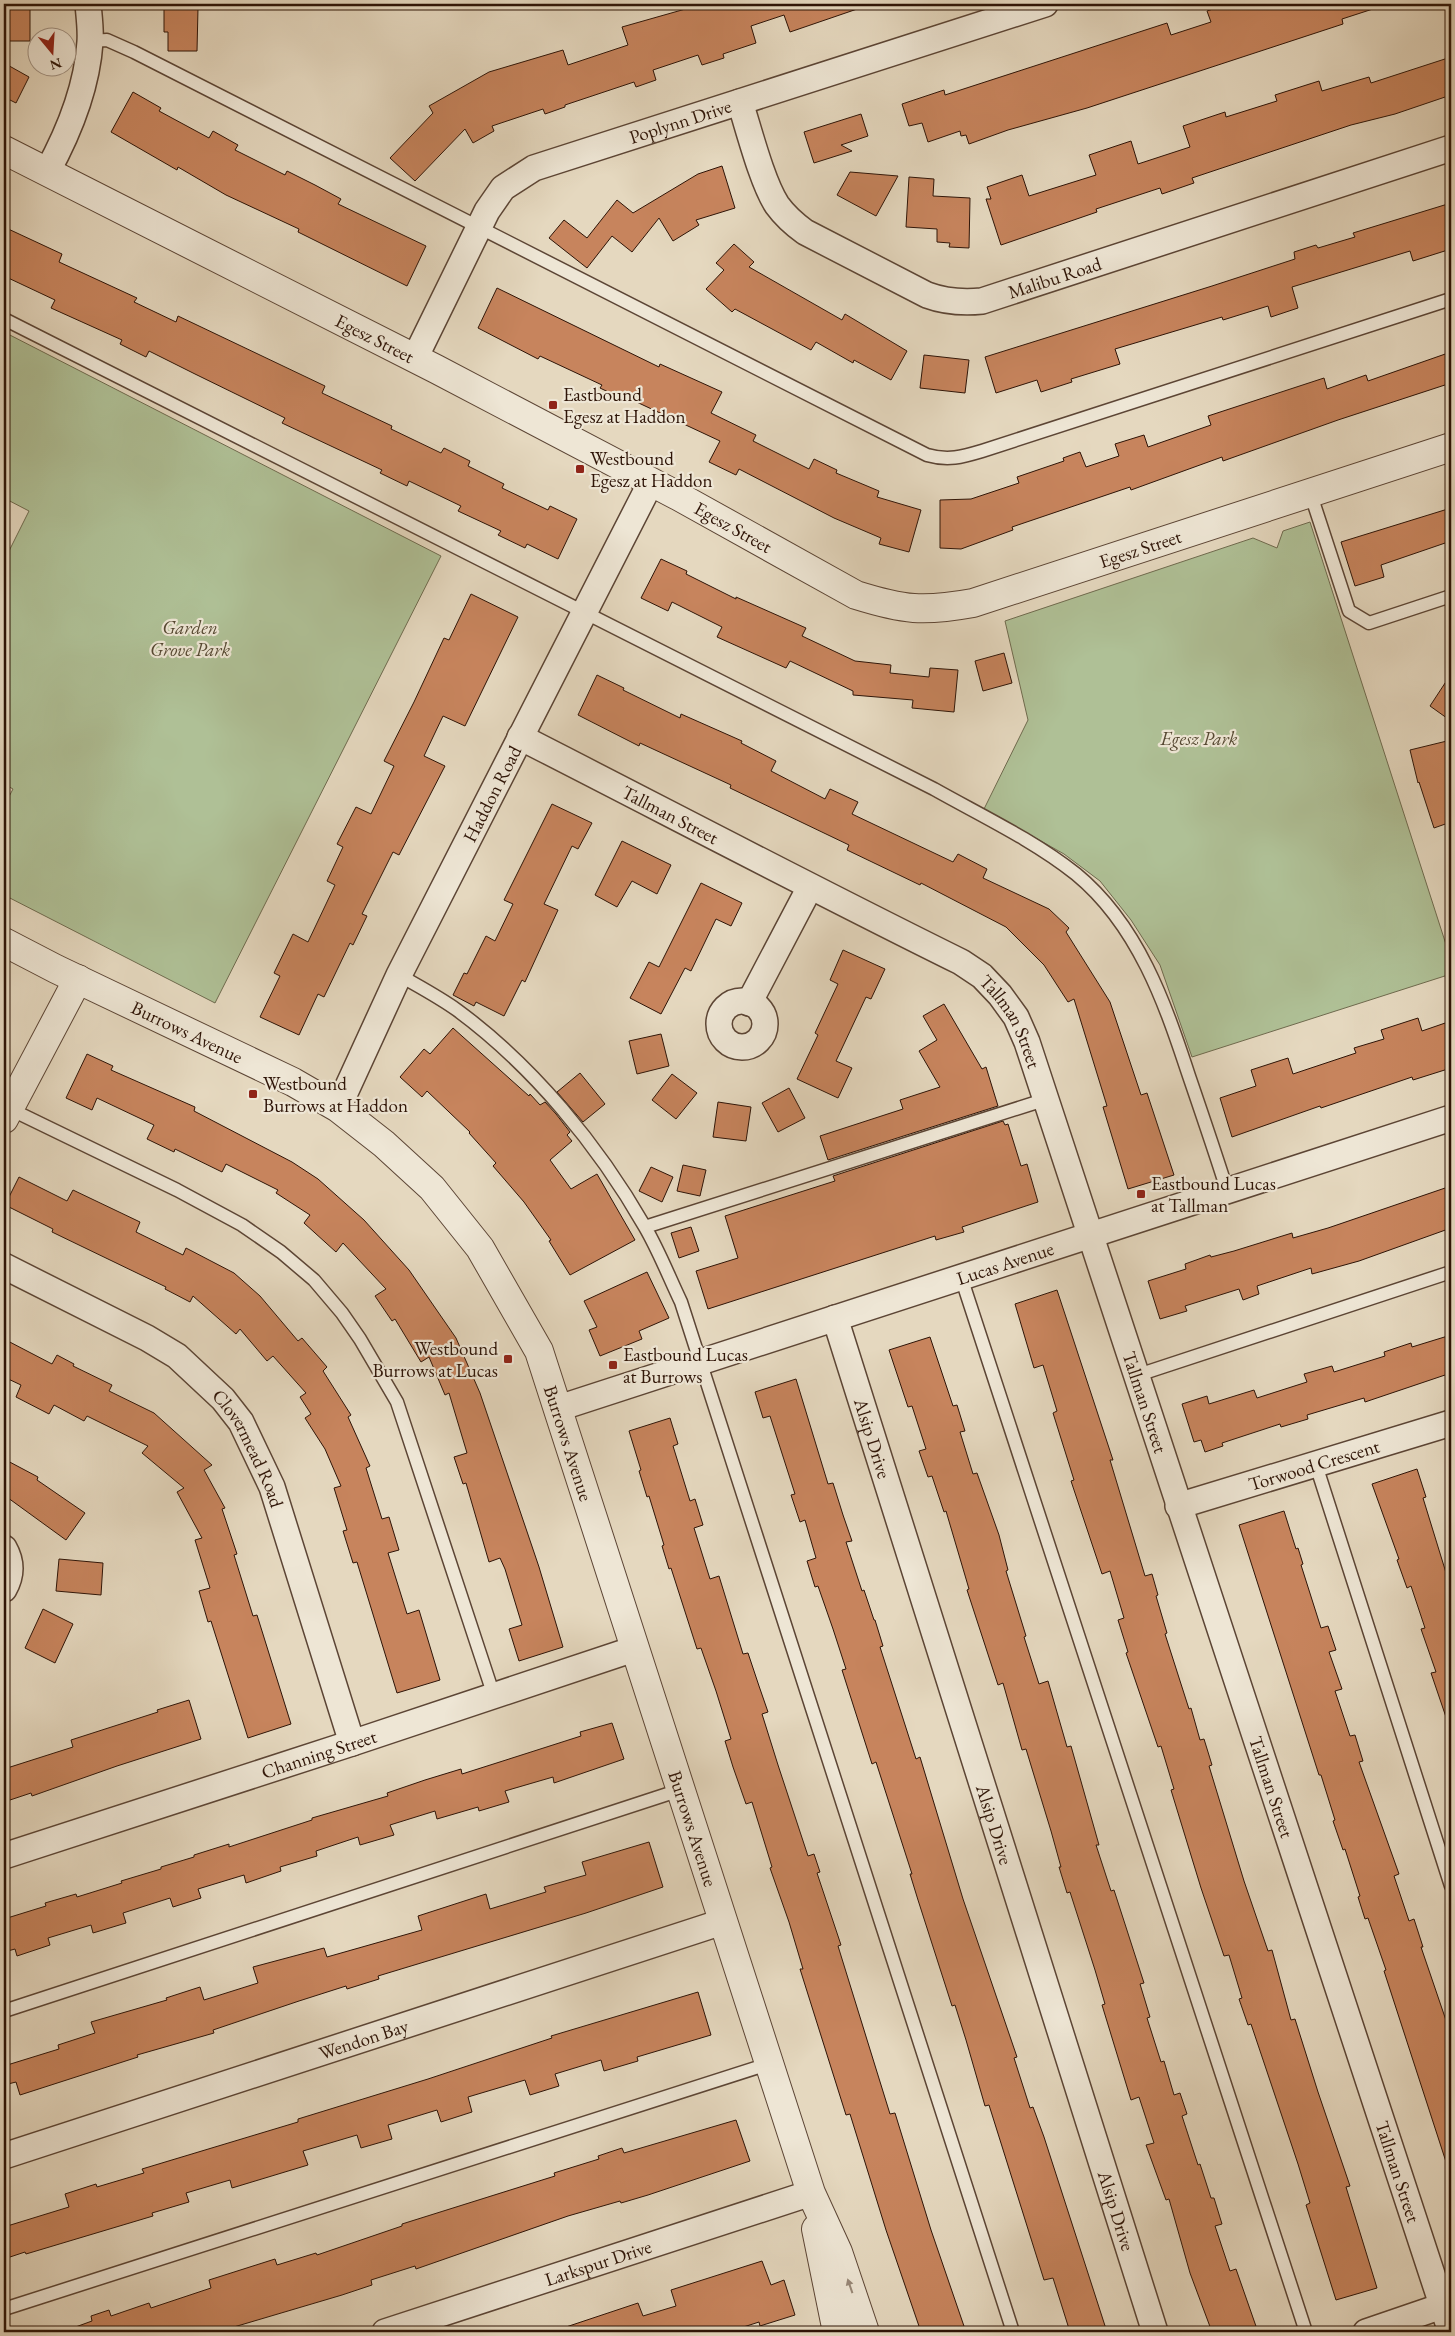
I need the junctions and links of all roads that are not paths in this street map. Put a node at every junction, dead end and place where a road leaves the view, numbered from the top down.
1 (88, 4) edge
2 (1045, 4) edge
3 (90, 41) junction
4 (740, 102) junction
5 (1451, 148) edge
6 (4, 150) edge
7 (47, 172) junction
8 (479, 228) junction
9 (1451, 298) edge
10 (4, 318) edge
11 (415, 358) junction
12 (1451, 447) edge
13 (651, 482) junction
14 (1310, 492) junction
15 (1451, 596) edge
16 (584, 613) junction
17 (520, 737) junction
18 (810, 887) junction
19 (4, 942) edge
20 (399, 974) junction
21 (78, 980) junction
22 (749, 1003) dead end
23 (1047, 1099) junction
24 (338, 1108) junction
25 (6, 1111) edge
26 (1451, 1118) edge
27 (1228, 1190) junction
28 (645, 1228) junction
29 (1090, 1235) junction
30 (4, 1266) edge
31 (1451, 1272) edge
32 (961, 1277) junction
33 (835, 1318) junction
34 (699, 1362) junction
35 (1138, 1375) junction
36 (559, 1408) junction
37 (1451, 1424) edge
38 (1316, 1465) junction
39 (1178, 1506) junction
40 (4, 1548) edge
41 (4, 1589) edge
42 (634, 1649) junction
43 (494, 1696) junction
44 (352, 1743) junction
45 (680, 1790) junction
46 (4, 1856) edge
47 (1451, 1886) edge
48 (722, 1922) junction
49 (4, 2010) edge
50 (768, 2064) junction
51 (4, 2156) edge
52 (811, 2193) junction
53 (4, 2309) edge
54 (1448, 2323) edge
55 (420, 2327) edge
56 (385, 2332) edge
57 (837, 2332) edge
58 (865, 2332) edge
59 (1013, 2332) edge
60 (1155, 2332) edge
61 (1306, 2332) edge
62 (1366, 2332) edge

1 - 3 street
2 - 4 street, Poplynn Drive
3 - 7 street
3 - 8 lane
4 - 5 street, Malibu Road
4 - 8 street, Poplynn Drive
6 - 7 street, Egesz Street
7 - 11 street, Egesz Street
8 - 9 lane
8 - 11 street, Poplynn Drive
10 - 16 lane
11 - 13 street, Egesz Street
12 - 14 street, Egesz Street
13 - 14 street, Egesz Street
13 - 16 street, Haddon Road
14 - 15 lane
16 - 17 street, Haddon Road
16 - 27 lane
17 - 18 street, Tallman Street
17 - 20 street, Haddon Road
18 - 22 street
18 - 23 street, Tallman Street
19 - 21 street, Burrows Avenue
20 - 24 street, Haddon Road
20 - 28 lane
21 - 24 street, Burrows Avenue
21 - 25 street
23 - 28 lane
23 - 29 street, Tallman Street
24 - 36 street, Burrows Avenue
25 - 43 lane
26 - 27 street, Lucas Avenue
27 - 29 street, Lucas Avenue
28 - 34 lane
29 - 32 street, Lucas Avenue
29 - 35 street, Tallman Street
30 - 44 street, Clovermead Road
31 - 35 lane
32 - 33 street, Lucas Avenue
32 - 61 lane
33 - 34 street, Lucas Avenue
33 - 60 street, Alsip Drive
34 - 36 street, Lucas Avenue
34 - 59 lane
35 - 39 street, Tallman Street
36 - 42 street, Burrows Avenue
37 - 38 street, Torwood Crescent
38 - 39 street, Torwood Crescent
38 - 47 lane
39 - 54 street, Tallman Street
40 - 41 street
42 - 43 street, Channing Street
42 - 45 street, Burrows Avenue
43 - 44 street, Channing Street
44 - 46 street, Channing Street
45 - 48 street, Burrows Avenue
45 - 49 lane
48 - 50 street, Burrows Avenue
48 - 51 street, Wendon Bay
50 - 52 street, Burrows Avenue
50 - 53 lane
52 - 55 street, Larkspur Drive
52 - 57 street, Burrows Avenue
58 -> 52 street, Burrows Avenue
54 - 62 street
55 - 56 street, Larkspur Drive

